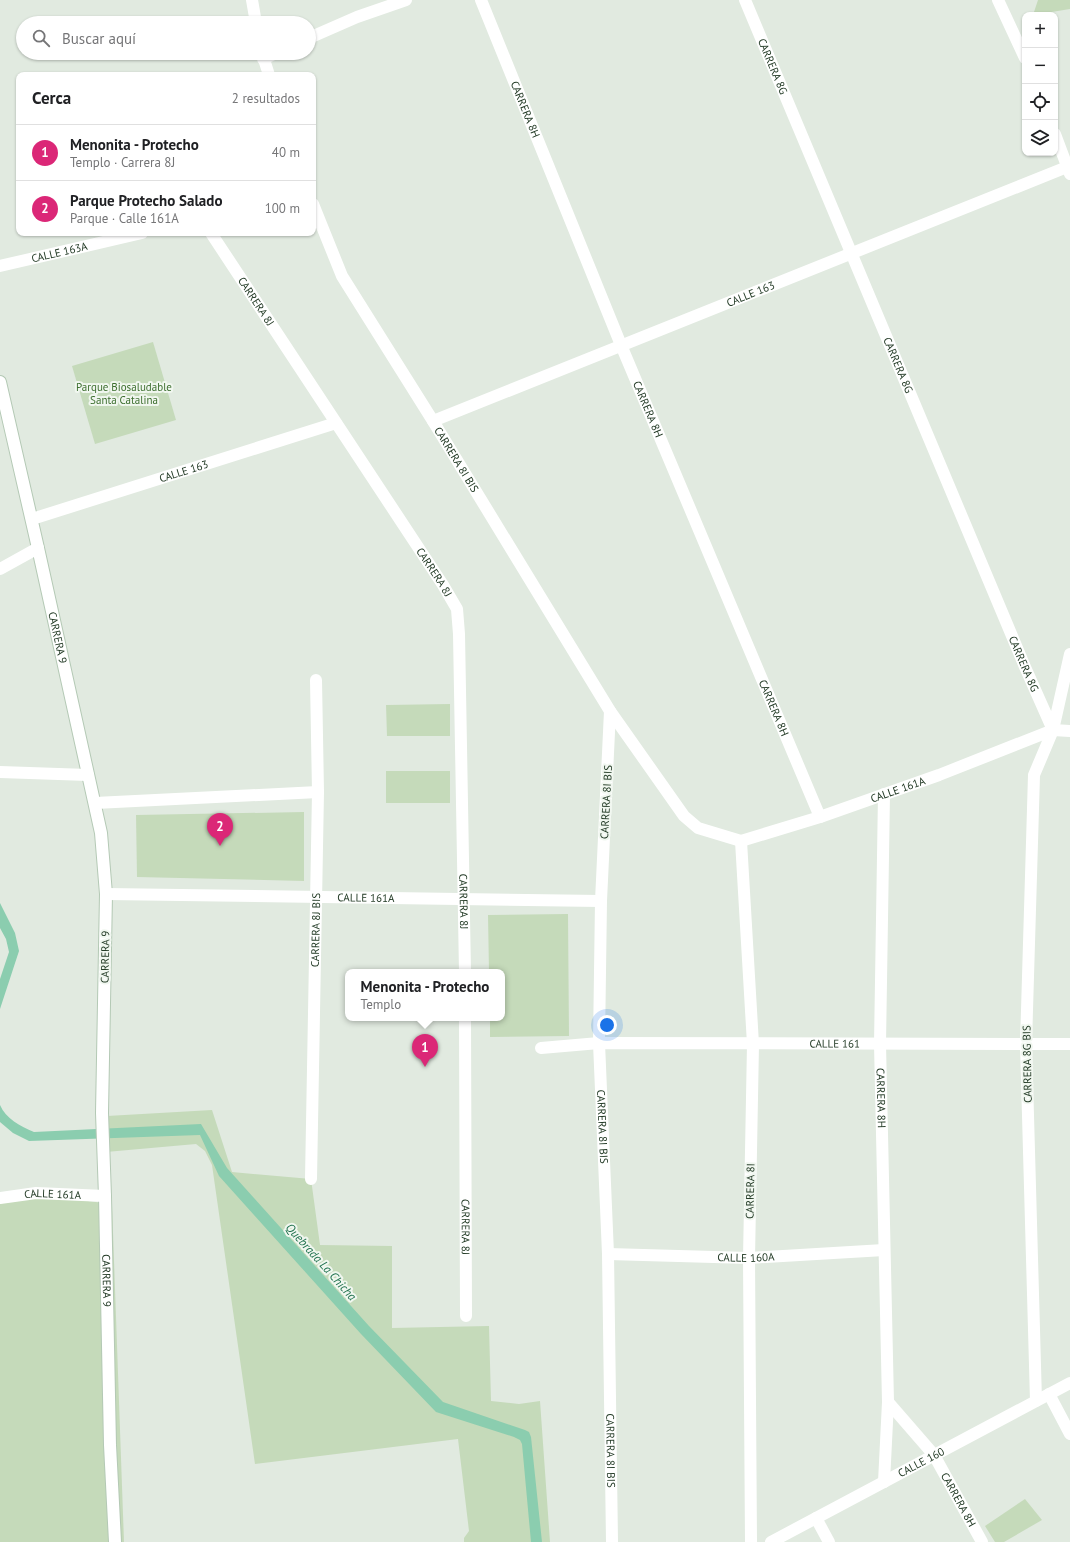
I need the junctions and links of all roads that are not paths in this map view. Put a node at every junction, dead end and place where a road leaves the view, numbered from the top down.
1 (252, 0) edge
2 (406, 0) edge
3 (481, 0) edge
4 (745, 0) edge
5 (998, 0) edge
6 (255, 16) edge
7 (316, 35) edge
8 (1022, 52) edge
9 (263, 60) edge
10 (267, 72) edge
11 (1058, 142) edge
12 (1069, 170) edge
13 (316, 211) edge
14 (129, 236) edge
15 (213, 236) edge
16 (850, 254) junction
17 (0, 266) edge
18 (620, 345) junction
19 (0, 382) edge
20 (433, 421) junction
21 (336, 424) junction
22 (32, 519) junction
23 (38, 548) junction
24 (0, 568) edge
25 (1070, 654) edge
26 (316, 680) dead end
27 (610, 711) junction
28 (1053, 730) junction
29 (1070, 731) edge
30 (0, 772) edge
31 (88, 775) junction
32 (318, 792) junction
33 (884, 794) junction
34 (95, 803) junction
35 (820, 817) junction
36 (740, 841) junction
37 (106, 894) junction
38 (317, 897) junction
39 (464, 899) junction
40 (601, 900) junction
41 (465, 969) edge
42 (465, 1021) edge
43 (599, 1043) junction
44 (753, 1044) junction
45 (880, 1044) junction
46 (1026, 1044) junction
47 (1070, 1044) edge
48 (541, 1048) dead end
49 (311, 1179) dead end
50 (105, 1196) junction
51 (0, 1198) edge
52 (884, 1250) junction
53 (608, 1254) junction
54 (749, 1258) junction
55 (466, 1316) dead end
56 (1070, 1383) edge
57 (1049, 1394) junction
58 (1036, 1401) junction
59 (888, 1402) junction
60 (1070, 1434) edge
61 (934, 1455) junction
62 (884, 1482) junction
63 (816, 1518) junction
64 (116, 1542) edge
65 (612, 1542) edge
66 (751, 1542) edge
67 (771, 1542) edge
68 (829, 1542) edge
69 (982, 1542) edge

1 - 6 street
2 - 7 street
3 - 18 street, CARRERA 8H
4 - 16 street, CARRERA 8G
5 - 8 street
9 - 10 street
11 - 12 street
12 - 16 street, CALLE 163
13 - 20 street, CARRERA 8I BIS
14 - 17 street, CALLE 163A
15 - 21 street, CARRERA 8J
16 - 18 street, CALLE 163
16 - 28 street, CARRERA 8G
18 - 20 street, CALLE 163
18 - 35 street, CARRERA 8H
19 - 22 street, CARRERA 9
20 - 27 street, CARRERA 8I BIS
21 - 22 street, CALLE 163
21 - 39 street, CARRERA 8J
22 - 23 street, CARRERA 9
23 - 24 street
23 - 31 street, CARRERA 9
25 - 28 street, CARRERA 8G BIS
26 - 32 street, CARRERA 8J BIS
27 - 36 street, CARRERA 8I BIS
27 - 40 street, CARRERA 8I BIS
28 - 29 street
28 - 33 street, CALLE 161A
28 - 46 street, CARRERA 8G BIS
30 - 31 street
31 - 34 street, CARRERA 9
32 - 34 street
32 - 38 street, CARRERA 8J BIS
33 - 35 street, CALLE 161A
33 - 45 street, CARRERA 8H
34 - 37 street, CARRERA 9
35 - 36 street, CALLE 161A
36 - 44 street, CARRERA 8I
37 - 38 street, CALLE 161A
37 - 50 street, CARRERA 9
38 - 39 street, CALLE 161A
38 - 49 street, CARRERA 8J BIS
39 - 40 street, CALLE 161A
39 - 41 street, CARRERA 8J
40 - 43 street, CARRERA 8I BIS
42 - 55 street, CARRERA 8J
43 - 44 street, CALLE 161
43 - 48 street, CALLE 161
43 - 53 street, CARRERA 8I BIS
44 - 45 street, CALLE 161
44 - 54 street, CARRERA 8I
45 - 46 street, CALLE 161
45 - 52 street, CARRERA 8H
46 - 47 street, CALLE 161
46 - 58 street, CARRERA 8G BIS
50 - 51 street, CALLE 161A
50 - 64 street, CARRERA 9
52 - 54 street, CALLE 160A
52 - 59 street, CARRERA 8H
53 - 54 street, CALLE 160A
53 - 65 street, CARRERA 8I BIS
54 - 66 street, CARRERA 8I
56 - 57 street, CALLE 160
57 - 58 street, CALLE 160
57 - 60 street
58 - 61 street, CALLE 160
59 - 61 street, CARRERA 8H
59 - 62 street, CARRERA 8H
61 - 62 street, CALLE 160
61 - 69 street, CARRERA 8H
62 - 63 street, CALLE 160
63 - 67 street, CALLE 160
63 - 68 street

